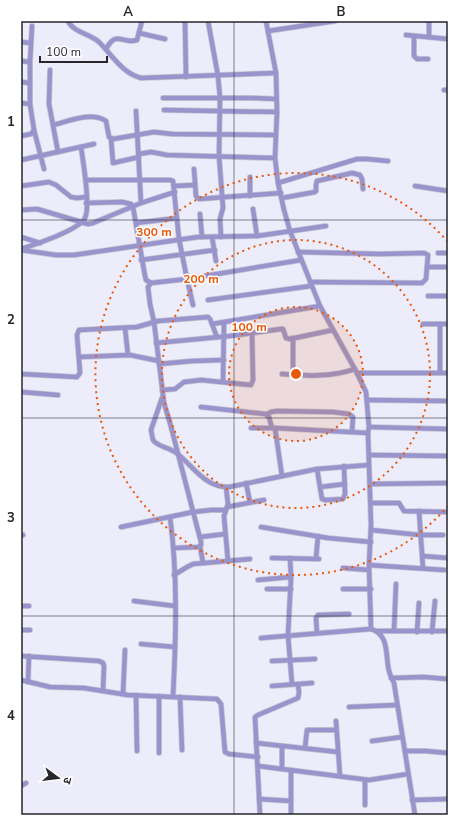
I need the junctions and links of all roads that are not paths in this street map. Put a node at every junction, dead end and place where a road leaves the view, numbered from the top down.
1 (68, 21) edge
2 (142, 21) edge
3 (185, 21) edge
4 (208, 21) edge
5 (266, 21) edge
6 (335, 21) edge
7 (429, 21) edge
8 (32, 26) dead end
9 (268, 31) junction
10 (139, 33) junction
11 (406, 35) dead end
12 (414, 36) junction
13 (429, 37) junction
14 (448, 39) edge
15 (165, 40) dead end
16 (21, 42) edge
17 (31, 43) junction
18 (106, 48) junction
19 (428, 60) dead end
20 (21, 61) edge
21 (30, 62) junction
22 (50, 70) dead end
23 (276, 73) junction
24 (218, 76) junction
25 (186, 77) junction
26 (21, 82) edge
27 (30, 83) junction
28 (163, 98) dead end
29 (220, 98) junction
30 (276, 99) junction
31 (21, 103) edge
32 (30, 104) junction
33 (164, 110) dead end
34 (136, 111) dead end
35 (220, 111) junction
36 (277, 112) junction
37 (53, 125) junction
38 (34, 130) junction
39 (137, 134) junction
40 (220, 134) junction
41 (276, 135) junction
42 (21, 136) edge
43 (111, 138) junction
44 (94, 144) dead end
45 (80, 147) junction
46 (58, 152) junction
47 (41, 156) junction
48 (139, 156) junction
49 (220, 156) junction
50 (275, 158) junction
51 (21, 160) edge
52 (388, 161) dead end
53 (44, 169) dead end
54 (194, 169) dead end
55 (250, 177) dead end
56 (86, 180) junction
57 (140, 180) junction
58 (278, 183) junction
59 (194, 185) junction
60 (21, 186) edge
61 (174, 186) junction
62 (415, 186) dead end
63 (363, 189) dead end
64 (448, 191) edge
65 (175, 192) junction
66 (250, 196) junction
67 (281, 196) junction
68 (86, 197) junction
69 (222, 198) junction
70 (86, 203) junction
71 (141, 203) junction
72 (133, 207) junction
73 (253, 209) dead end
74 (21, 210) edge
75 (200, 214) dead end
76 (177, 218) junction
77 (82, 222) junction
78 (136, 223) junction
79 (326, 226) dead end
80 (290, 231) junction
81 (257, 236) junction
82 (21, 237) edge
83 (202, 237) junction
84 (212, 237) junction
85 (221, 237) junction
86 (179, 239) junction
87 (40, 243) junction
88 (139, 246) junction
89 (21, 250) edge
90 (214, 250) junction
91 (298, 252) junction
92 (438, 253) dead end
93 (448, 253) edge
94 (182, 256) junction
95 (141, 260) junction
96 (301, 260) junction
97 (216, 261) dead end
98 (427, 267) junction
99 (448, 267) edge
100 (186, 279) junction
101 (151, 283) junction
102 (310, 284) junction
103 (428, 296) dead end
104 (448, 296) edge
105 (208, 300) dead end
106 (193, 304) dead end
107 (320, 306) junction
108 (154, 322) junction
109 (224, 322) junction
110 (212, 324) junction
111 (423, 324) dead end
112 (440, 324) junction
113 (448, 324) edge
114 (125, 328) junction
115 (333, 330) junction
116 (252, 333) junction
117 (216, 337) junction
118 (224, 337) junction
119 (293, 338) junction
120 (156, 343) junction
121 (128, 355) junction
122 (79, 357) junction
123 (224, 360) junction
124 (159, 363) junction
125 (356, 371) junction
126 (440, 372) junction
127 (448, 373) edge
128 (21, 374) edge
129 (282, 374) dead end
130 (293, 375) junction
131 (223, 382) junction
132 (162, 390) junction
133 (21, 392) edge
134 (58, 394) dead end
135 (163, 398) junction
136 (367, 400) junction
137 (448, 401) edge
138 (201, 407) dead end
139 (267, 414) junction
140 (369, 427) junction
141 (251, 428) dead end
142 (274, 428) junction
143 (448, 429) edge
144 (352, 432) junction
145 (368, 433) junction
146 (178, 455) junction
147 (369, 455) junction
148 (448, 456) edge
149 (369, 465) junction
150 (344, 466) junction
151 (317, 469) junction
152 (282, 476) junction
153 (246, 483) junction
154 (448, 483) edge
155 (345, 484) junction
156 (370, 484) junction
157 (226, 487) junction
158 (320, 487) junction
159 (264, 500) dead end
160 (250, 502) junction
161 (371, 503) junction
162 (226, 509) junction
163 (419, 511) junction
164 (193, 512) junction
165 (448, 512) edge
166 (170, 517) junction
167 (122, 527) dead end
168 (261, 527) dead end
169 (371, 530) junction
170 (225, 534) junction
171 (420, 535) junction
172 (443, 535) dead end
173 (318, 536) junction
174 (200, 537) junction
175 (371, 542) junction
176 (200, 546) junction
177 (174, 548) junction
178 (422, 556) junction
179 (272, 558) dead end
180 (290, 558) junction
181 (448, 558) edge
182 (250, 559) dead end
183 (228, 562) junction
184 (203, 563) junction
185 (369, 567) junction
186 (343, 568) dead end
187 (423, 568) junction
188 (444, 570) dead end
189 (174, 575) junction
190 (291, 577) junction
191 (258, 580) dead end
192 (396, 584) dead end
193 (267, 589) dead end
194 (290, 589) junction
195 (343, 589) dead end
196 (371, 589) junction
197 (134, 601) dead end
198 (435, 601) dead end
199 (420, 603) dead end
200 (21, 606) edge
201 (29, 606) dead end
202 (175, 606) junction
203 (349, 614) dead end
204 (371, 629) junction
205 (21, 630) edge
206 (30, 630) dead end
207 (378, 631) junction
208 (394, 631) junction
209 (316, 632) junction
210 (418, 632) junction
211 (432, 632) junction
212 (448, 632) edge
213 (288, 635) junction
214 (261, 638) dead end
215 (141, 644) dead end
216 (175, 647) junction
217 (125, 650) dead end
218 (21, 656) edge
219 (29, 656) junction
220 (315, 659) dead end
221 (290, 660) junction
222 (272, 661) dead end
223 (392, 678) junction
224 (448, 679) edge
225 (21, 680) edge
226 (28, 682) junction
227 (312, 683) dead end
228 (292, 684) junction
229 (298, 684) junction
230 (272, 686) dead end
231 (103, 691) junction
232 (123, 694) junction
233 (136, 695) junction
234 (159, 696) junction
235 (173, 697) junction
236 (180, 697) junction
237 (397, 705) junction
238 (349, 707) dead end
239 (336, 721) dead end
240 (336, 730) junction
241 (402, 737) junction
242 (372, 741) dead end
243 (256, 743) junction
244 (282, 746) junction
245 (305, 748) junction
246 (182, 750) dead end
247 (405, 751) junction
248 (137, 752) dead end
249 (338, 752) junction
250 (159, 753) dead end
251 (448, 753) edge
252 (258, 757) junction
253 (258, 766) junction
254 (282, 769) junction
255 (291, 770) junction
256 (408, 774) junction
257 (340, 776) junction
258 (365, 780) junction
259 (26, 783) dead end
260 (21, 786) edge
261 (259, 799) junction
262 (412, 800) junction
263 (448, 800) edge
264 (291, 801) junction
265 (365, 805) dead end
266 (260, 815) edge
267 (291, 815) edge
268 (415, 815) edge

1 - 18 street
2 - 10 street
3 - 25 street
4 - 24 street
5 - 9 street
6 - 9 street
7 - 13 street
8 - 17 street
9 - 23 street
10 - 15 street
10 - 18 street
11 - 12 street
12 - 13 street
12 - 19 street
13 - 14 street
16 - 17 street
17 - 21 street
18 - 25 street
20 - 21 street
21 - 27 street
22 - 37 street
23 - 24 street
23 - 30 street
24 - 25 street
24 - 29 street
26 - 27 street
27 - 32 street
28 - 29 street
29 - 30 street
29 - 35 street
30 - 36 street
31 - 32 street
32 - 38 street
33 - 35 street
34 - 39 street
35 - 36 street
35 - 40 street
36 - 41 street
37 - 43 street
37 - 46 street
38 - 42 street
38 - 47 street
39 - 40 street
39 - 43 street
39 - 48 street
40 - 41 street
40 - 49 street
41 - 50 street
43 - 48 street
44 - 45 street
45 - 46 street
45 - 56 street
46 - 47 street
47 - 51 street
47 - 53 street
48 - 49 street
48 - 57 street
49 - 50 street
49 - 69 street
50 - 58 street
52 - 58 street
54 - 59 street
55 - 66 street
56 - 57 street
56 - 68 street
57 - 61 street
57 - 71 street
58 - 67 street
59 - 61 street
59 - 69 street
60 - 68 street
61 - 65 street
62 - 64 street
63 - 67 street
65 - 71 street
65 - 76 street
66 - 67 street
66 - 69 street
67 - 80 street
68 - 70 street
69 - 85 street
70 - 72 street
70 - 77 street
71 - 72 street
72 - 77 street
72 - 78 street
73 - 81 street
74 - 77 street
75 - 83 street
76 - 78 street
76 - 86 street
77 - 87 street
78 - 88 street
79 - 80 street
80 - 81 street
80 - 91 street
81 - 85 street
82 - 87 street
83 - 84 street
83 - 86 street
84 - 85 street
84 - 90 street
86 - 88 street
86 - 94 street
87 - 89 street
88 - 89 street
88 - 95 street
90 - 94 street
90 - 97 street
91 - 96 street
91 - 98 street
92 - 93 street
94 - 95 street
94 - 100 street
95 - 101 street
96 - 100 street
96 - 102 street
98 - 99 street
98 - 102 street
100 - 101 street
100 - 106 street
101 - 108 street
102 - 105 street
102 - 107 street
103 - 104 street
107 - 109 street
107 - 115 street
108 - 110 street
108 - 114 street
108 - 120 street
109 - 110 street
109 - 118 street
110 - 117 street
111 - 112 street
112 - 113 street
112 - 126 street
114 - 121 street
114 - 122 street
115 - 119 street
115 - 125 street
116 - 118 street
116 - 119 street
116 - 131 street
117 - 118 street
117 - 120 street
118 - 123 street
119 - 130 street
120 - 124 street
121 - 122 street
121 - 124 street
122 - 128 street
123 - 124 street
123 - 131 street
124 - 132 street
125 - 126 street
125 - 130 street
125 - 136 street
126 - 127 street
129 - 130 street
131 - 132 street
132 - 135 street
133 - 134 street
135 - 146 street
135 - 146 street
136 - 137 street
136 - 140 street
138 - 139 street
139 - 142 street
139 - 144 street
140 - 143 street
140 - 145 street
141 - 142 street
142 - 144 street
142 - 152 street
144 - 145 street
145 - 147 street
146 - 157 street
146 - 164 street
147 - 148 street
147 - 149 street
149 - 150 street
149 - 156 street
150 - 151 street
150 - 155 street
151 - 152 street
151 - 158 street
152 - 153 street
153 - 157 street
153 - 160 street
154 - 156 street
155 - 158 street
155 - 158 street
156 - 161 street
157 - 162 street
159 - 160 street
160 - 162 street
161 - 163 street
161 - 169 street
162 - 164 street
162 - 170 street
163 - 165 street
163 - 171 street
164 - 166 street
164 - 174 street
166 - 167 street
166 - 177 street
168 - 173 street
169 - 171 street
169 - 175 street
170 - 174 street
170 - 183 street
171 - 172 street
171 - 178 street
173 - 175 street
173 - 180 street
174 - 176 street
175 - 185 street
176 - 177 street
176 - 184 street
177 - 189 street
178 - 181 street
178 - 187 street
179 - 180 street
180 - 190 street
182 - 183 street
183 - 184 street
184 - 189 street
185 - 186 street
185 - 187 street
185 - 196 street
187 - 188 street
189 - 202 street
190 - 191 street
190 - 194 street
192 - 208 street
193 - 194 street
194 - 213 street
195 - 196 street
196 - 204 street
197 - 202 street
198 - 211 street
199 - 210 street
200 - 201 street
202 - 216 street
203 - 209 street
204 - 207 street
204 - 209 street
205 - 206 street
207 - 208 street
207 - 223 street
208 - 210 street
209 - 213 street
210 - 211 street
211 - 212 street
213 - 214 street
213 - 221 street
215 - 216 street
216 - 235 street
217 - 232 street
218 - 219 street
219 - 226 street
219 - 231 street
220 - 221 street
221 - 222 street
221 - 228 street
223 - 224 street
223 - 237 street
225 - 226 street
226 - 231 street
227 - 229 street
228 - 229 street
228 - 230 street
229 - 243 street
231 - 232 street
232 - 233 street
233 - 234 street
233 - 248 street
234 - 235 street
234 - 250 street
235 - 236 street
236 - 246 street
236 - 252 street
237 - 238 street
237 - 241 street
239 - 240 street
240 - 245 street
240 - 249 street
241 - 242 street
241 - 247 street
243 - 244 street
243 - 252 street
244 - 245 street
244 - 254 street
245 - 249 street
247 - 251 street
247 - 256 street
249 - 257 street
252 - 253 street
253 - 254 street
253 - 261 street
254 - 255 street
255 - 257 street
255 - 264 street
256 - 258 street
256 - 262 street
257 - 258 street
258 - 265 street
259 - 260 street
261 - 264 street
261 - 266 street
262 - 263 street
262 - 268 street
264 - 267 street

